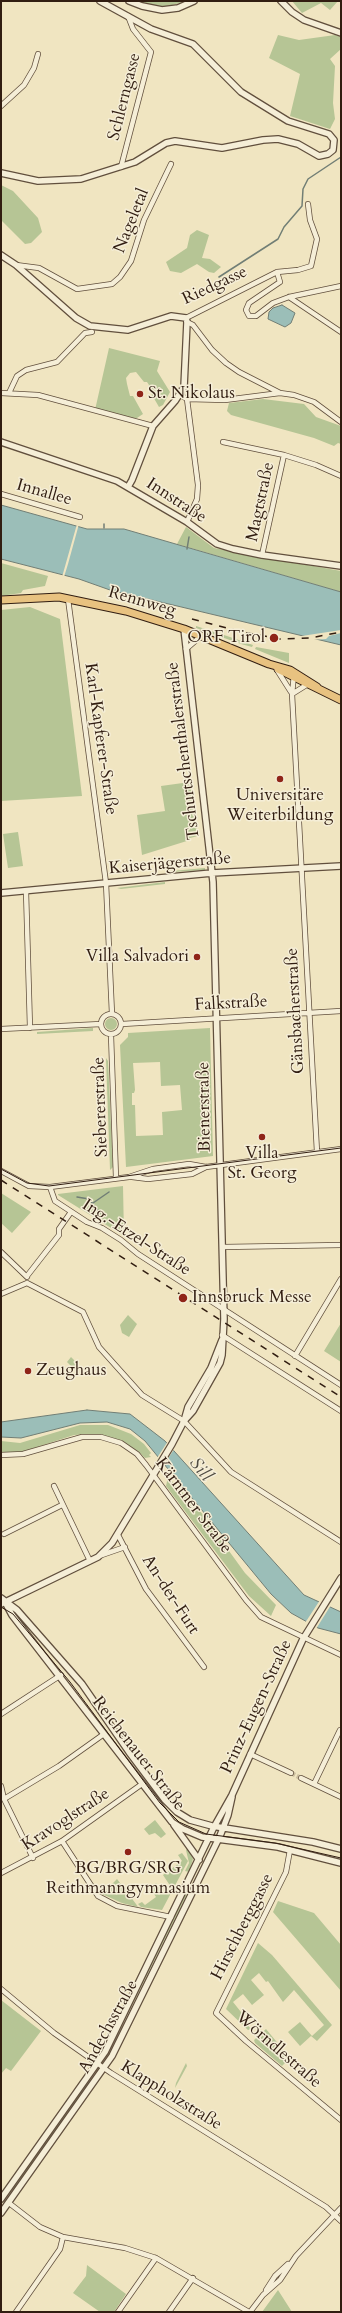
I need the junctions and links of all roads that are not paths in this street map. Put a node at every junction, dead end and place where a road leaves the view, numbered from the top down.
1 (100, 1) edge
2 (129, 1) edge
3 (194, 1) edge
4 (281, 1) edge
5 (128, 16) junction
6 (341, 33) edge
7 (38, 54) dead end
8 (1, 106) edge
9 (171, 164) dead end
10 (121, 167) junction
11 (1, 173) edge
12 (308, 204) dead end
13 (1, 255) edge
14 (16, 265) junction
15 (277, 272) junction
16 (112, 284) joint
17 (341, 286) edge
18 (289, 297) junction
19 (186, 320) junction
20 (92, 332) dead end
21 (341, 332) edge
22 (1, 393) edge
23 (9, 393) junction
24 (280, 393) junction
25 (180, 395) junction
26 (186, 399) junction
27 (341, 422) edge
28 (153, 426) junction
29 (1, 442) edge
30 (223, 442) dead end
31 (284, 455) junction
32 (341, 476) edge
33 (128, 487) junction
34 (1, 494) edge
35 (80, 517) dead end
36 (187, 522) junction
37 (262, 555) junction
38 (341, 566) edge
39 (68, 599) junction
40 (1, 600) edge
41 (184, 629) junction
42 (201, 636) junction
43 (186, 649) junction
44 (272, 666) junction
45 (294, 674) junction
46 (308, 684) junction
47 (317, 687) junction
48 (292, 694) junction
49 (341, 700) edge
50 (341, 866) edge
51 (302, 867) junction
52 (212, 873) junction
53 (106, 883) junction
54 (26, 891) junction
55 (1, 893) edge
56 (341, 1011) edge
57 (309, 1012) junction
58 (112, 1014) junction
59 (217, 1017) junction
60 (101, 1024) junction
61 (122, 1024) junction
62 (30, 1028) junction
63 (1, 1029) edge
64 (112, 1035) junction
65 (341, 1149) edge
66 (317, 1152) junction
67 (220, 1165) junction
68 (206, 1167) junction
69 (1, 1171) edge
70 (129, 1177) junction
71 (116, 1178) junction
72 (50, 1187) junction
73 (71, 1212) junction
74 (341, 1245) edge
75 (223, 1247) junction
76 (1, 1252) edge
77 (27, 1276) junction
78 (340, 1281) edge
79 (27, 1283) junction
80 (1, 1294) edge
81 (223, 1310) junction
82 (222, 1337) junction
83 (295, 1356) junction
84 (341, 1385) edge
85 (341, 1411) edge
86 (184, 1421) junction
87 (1, 1455) edge
88 (153, 1474) junction
89 (54, 1486) dead end
90 (62, 1505) junction
91 (4, 1534) dead end
92 (118, 1535) junction
93 (341, 1542) edge
94 (125, 1547) junction
95 (98, 1557) junction
96 (90, 1560) junction
97 (341, 1578) edge
98 (2, 1601) edge
99 (303, 1639) junction
100 (339, 1654) edge
101 (204, 1667) dead end
102 (61, 1675) junction
103 (1, 1714) edge
104 (341, 1730) edge
105 (104, 1734) junction
106 (250, 1754) junction
107 (291, 1773) tunnel mouth
108 (301, 1778) tunnel mouth
109 (142, 1784) junction
110 (314, 1784) junction
111 (1, 1786) edge
112 (232, 1795) junction
113 (340, 1796) edge
114 (4, 1799) junction
115 (172, 1822) junction
116 (214, 1826) junction
117 (223, 1828) junction
118 (209, 1838) junction
119 (218, 1839) junction
120 (62, 1841) junction
121 (341, 1849) edge
122 (290, 1850) junction
123 (33, 1858) junction
124 (198, 1860) junction
125 (341, 1863) edge
126 (1, 1873) edge
127 (189, 1880) junction
128 (196, 1883) junction
129 (171, 1917) junction
130 (1, 1989) edge
131 (217, 2015) joint
132 (98, 2064) junction
133 (104, 2069) junction
134 (341, 2120) edge
135 (3, 2196) edge
136 (9, 2203) junction
137 (341, 2208) edge
138 (1, 2213) edge
139 (335, 2214) junction
140 (341, 2221) edge
141 (63, 2238) junction
142 (156, 2258) junction
143 (193, 2278) junction
144 (16, 2312) edge
145 (118, 2312) edge
146 (169, 2312) edge
147 (250, 2312) edge

1 - 5 street
2 - 3 street
4 - 6 street
5 - 10 street, Schlerngasse
5 - 10 street
7 - 8 street
9 - 16 street, Nageletal
10 - 11 street
12 - 15 street, Riedgasse
13 - 14 street, Riedgasse
14 - 16 street, Riedgasse
14 - 19 street, Riedgasse
15 - 18 street
15 - 19 street, Riedgasse
17 - 18 street
18 - 21 street
19 - 24 street
19 - 25 street
20 - 23 street
22 - 23 street
23 - 28 street
24 - 26 street
24 - 27 street
25 - 26 street
25 - 28 street
26 - 36 street
28 - 33 street
29 - 33 street, Innstraße
30 - 31 street
31 - 32 street
31 - 37 street, Magtstraße
33 - 36 street, Innstraße
34 - 35 street, Innallee
36 - 37 street, Innstraße
37 - 38 street, Innstraße
39 - 40 main road, Rennweg
39 - 41 main road, Rennweg
39 - 53 street, Karl-Kapferer-Straße
41 - 42 main road, Rennweg
41 - 43 street, Tschurtschenthalerstraße
42 - 43 street, Tschurtschenthalerstraße
42 - 44 main road, Rennweg
43 - 52 street, Tschurtschenthalerstraße
44 - 45 main road, Rennweg
44 - 48 street
45 - 46 main road, Rennweg
45 - 47 main road, Rennweg
45 - 48 street, Gänsbacherstraße
46 - 47 main road, Rennweg
46 - 48 street
47 - 49 main road, Rennweg
48 - 51 street, Gänsbacherstraße
50 - 51 street, Kaiserjägerstraße
51 - 52 street, Kaiserjägerstraße
51 - 57 street, Gänsbacherstraße
52 - 53 street, Kaiserjägerstraße
52 - 59 street, Bienerstraße
53 - 54 street, Kaiserjägerstraße
53 - 58 street
54 - 55 street, Kaiserjägerstraße
54 - 62 street
56 - 57 street, Falkstraße
57 - 59 street, Falkstraße
57 - 66 street, Gänsbacherstraße
58 - 60 street
58 - 61 street
59 - 61 street, Falkstraße
59 - 67 street, Bienerstraße
60 - 62 street
60 - 64 street
61 - 64 street
62 - 63 street
64 - 71 street, Siebererstraße
65 - 66 street
66 - 67 street
67 - 68 street
67 - 75 street, Bienerstraße
68 - 70 street
68 - 70 street
69 - 72 street
70 - 71 street
71 - 72 street
72 - 73 street, Ing.-Etzel-Straße
73 - 77 street
73 - 81 street, Ing.-Etzel-Straße
74 - 75 street
75 - 81 street, Bienerstraße
76 - 77 street
77 - 79 street
78 - 83 street
79 - 80 street
79 - 86 street
81 - 82 street, Bienerstraße
81 - 83 street, Ing.-Etzel-Straße
82 - 85 street
82 - 86 street, Bienerstraße
83 - 84 street, Ing.-Etzel-Straße
86 - 88 street, Bienerstraße
86 - 93 street
87 - 88 street, Kärntner Straße
88 - 92 street, Bienerstraße
88 - 99 street, Kärntner Straße
89 - 90 street
90 - 91 street
90 - 96 street
92 - 94 street, An-der-Furt
92 - 95 street, Bienerstraße
94 - 95 street
94 - 101 street, An-der-Furt
95 - 96 street
96 - 98 street
97 - 99 street, Prinz-Eugen-Straße
98 - 102 street, Reichenauer Straße
98 - 116 street, Reichenauer Straße
99 - 100 street, Kärntner Straße
99 - 106 street, Prinz-Eugen-Straße
102 - 103 street
102 - 105 street, Reichenauer Straße
104 - 110 street
105 - 109 street, Reichenauer Straße
105 - 114 street
106 - 107 street
106 - 112 street, Prinz-Eugen-Straße
108 - 110 street
109 - 115 street, Reichenauer Straße
109 - 120 street, Kravoglstraße
110 - 113 street
111 - 114 street
112 - 116 street, Prinz-Eugen-Straße
112 - 117 street, Prinz-Eugen-Straße
114 - 123 street
115 - 118 street, Reichenauer Straße
115 - 124 street
116 - 117 street, Reichenauer Straße
116 - 118 street, Prinz-Eugen-Straße
117 - 119 street, Prinz-Eugen-Straße
117 - 121 street, Reichenauer Straße
118 - 119 street, Reichenauer Straße
118 - 124 street, Andechsstraße
119 - 122 street, Reichenauer Straße
119 - 128 street, Andechsstraße
120 - 123 street, Kravoglstraße
120 - 129 street
122 - 125 street, Reichenauer Straße
122 - 131 street, Hirschberggasse
123 - 126 street, Kravoglstraße
124 - 127 street, Andechsstraße
127 - 128 street
127 - 129 street, Andechsstraße
128 - 133 street, Andechsstraße
129 - 132 street, Andechsstraße
130 - 132 street, Klappholzstraße
131 - 134 street, Wörndlestraße
132 - 133 street, Klappholzstraße
132 - 135 street, Andechsstraße
133 - 136 street, Andechsstraße
133 - 139 street, Klappholzstraße
135 - 136 street
136 - 138 street, Andechsstraße
136 - 141 street
137 - 139 street
139 - 140 street, Klappholzstraße
139 - 147 street
141 - 142 street
141 - 144 street
142 - 143 street
142 - 145 street
143 - 146 street
143 - 147 street

